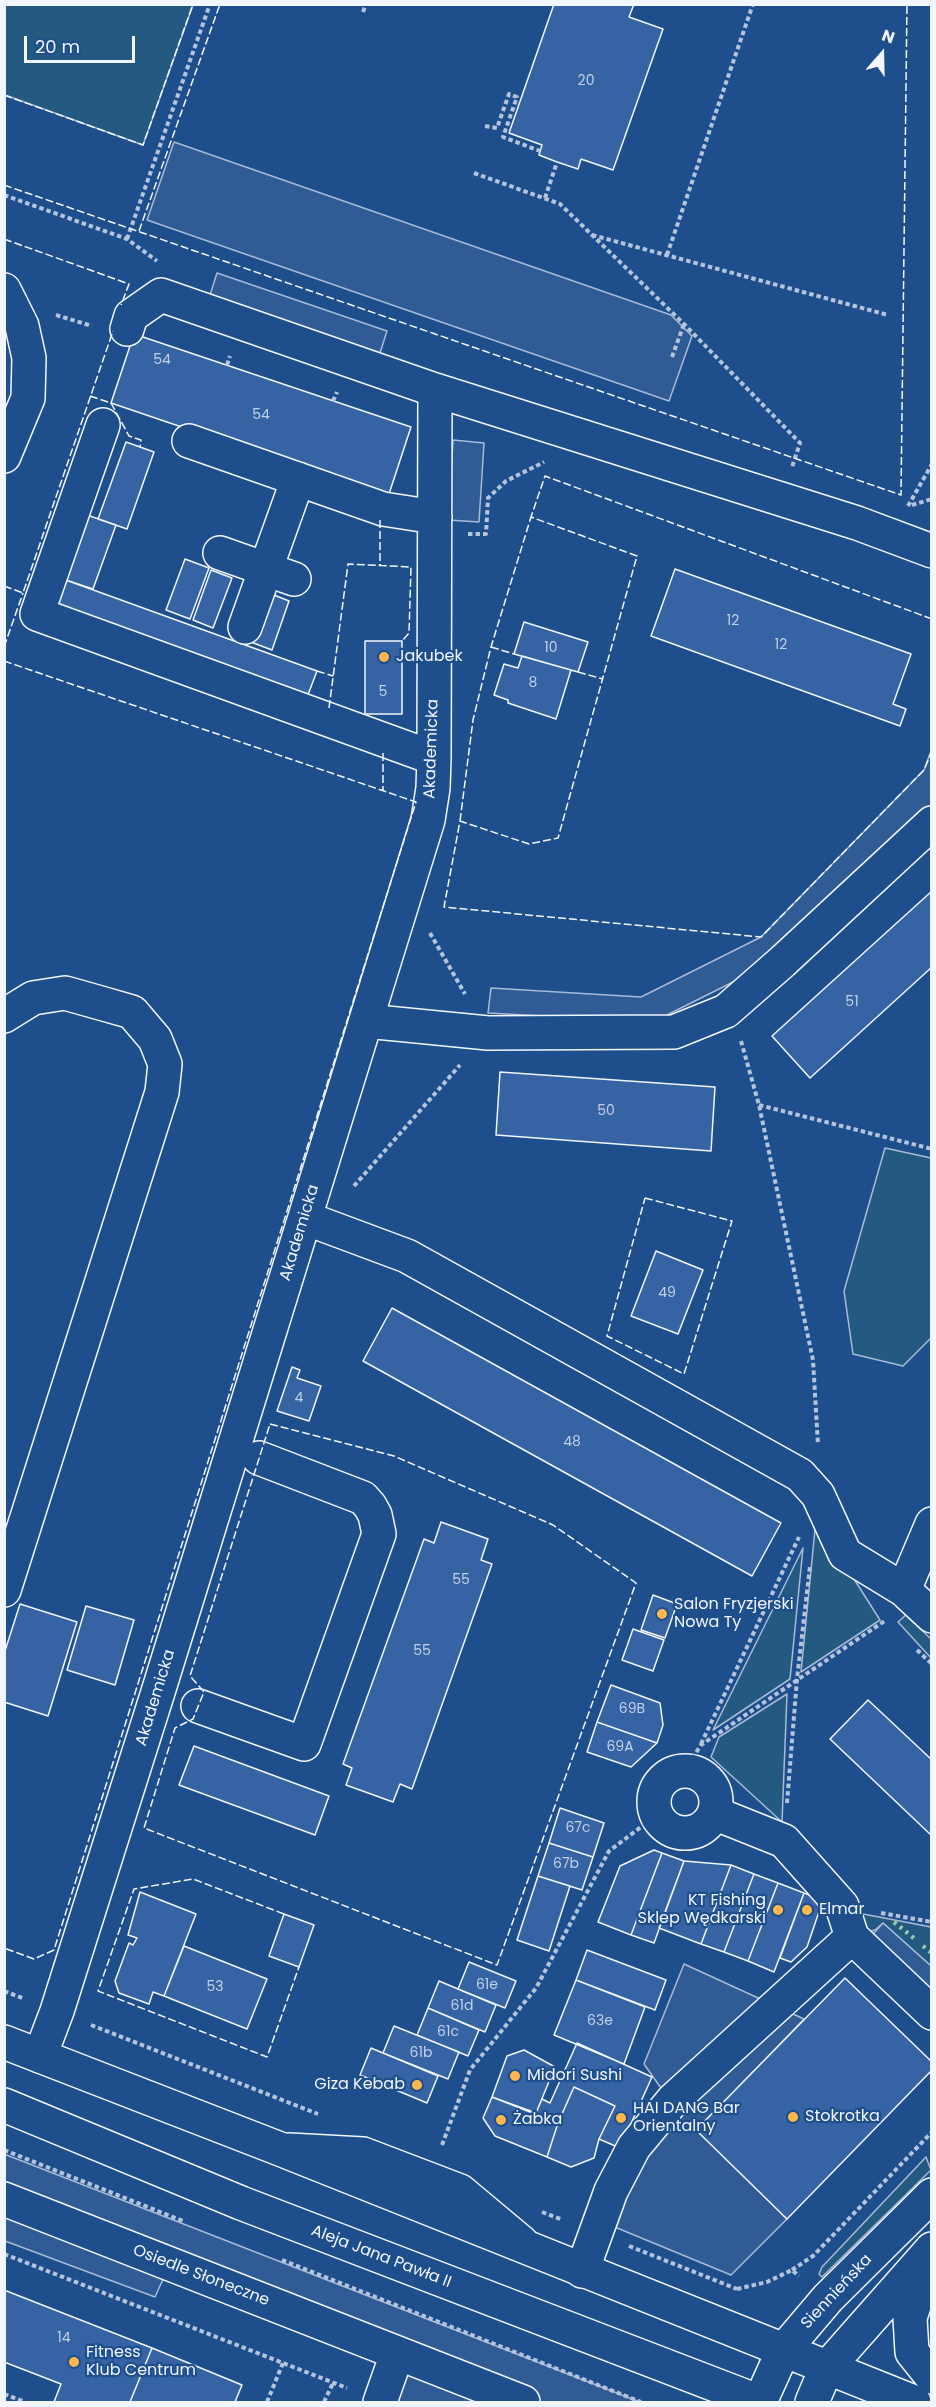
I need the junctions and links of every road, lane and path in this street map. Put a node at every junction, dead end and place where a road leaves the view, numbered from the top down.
1 (210, 4) edge
2 (366, 4) edge
3 (753, 4) edge
4 (363, 12) dead end
5 (484, 126) dead end
6 (540, 151) dead end
7 (557, 162) dead end
8 (474, 173) dead end
9 (4, 195) edge
10 (544, 198) junction
11 (591, 235) junction
12 (127, 239) junction
13 (667, 255) junction
14 (160, 263) dead end
15 (4, 290) edge
16 (888, 315) dead end
17 (684, 324) junction
18 (127, 329) dead end
19 (672, 357) dead end
20 (435, 390) junction
21 (103, 425) dead end
22 (589, 439) junction
23 (189, 441) dead end
24 (4, 456) edge
25 (794, 459) dead end
26 (932, 464) edge
27 (298, 479) junction
28 (908, 506) dead end
29 (434, 526) junction
30 (932, 550) edge
31 (220, 553) dead end
32 (280, 574) junction
33 (245, 627) dead end
34 (434, 758) junction
35 (932, 823) edge
36 (425, 926) dead end
37 (726, 1011) junction
38 (4, 1016) edge
39 (366, 1021) junction
40 (488, 1033) junction
41 (759, 1105) junction
42 (932, 1149) edge
43 (314, 1221) junction
44 (818, 1434) dead end
45 (259, 1458) dead end
46 (818, 1495) junction
47 (932, 1524) edge
48 (810, 1564) dead end
49 (4, 1590) edge
50 (904, 1590) junction
51 (932, 1616) edge
52 (797, 1679) junction
53 (198, 1706) dead end
54 (693, 1758) junction
55 (714, 1813) junction
56 (657, 1815) junction
57 (784, 1841) junction
58 (842, 1906) junction
59 (932, 1922) edge
60 (852, 1937) junction
61 (932, 2013) edge
62 (4, 2042) edge
63 (40, 2056) junction
64 (4, 2105) edge
65 (932, 2133) edge
66 (441, 2146) dead end
67 (4, 2150) edge
68 (932, 2195) edge
69 (4, 2199) edge
70 (191, 2224) dead end
71 (932, 2250) edge
72 (4, 2254) edge
73 (279, 2259) dead end
74 (792, 2270) junction
75 (582, 2271) junction
76 (828, 2298) junction
77 (721, 2326) junction
78 (783, 2351) junction
79 (397, 2354) junction
80 (283, 2363) junction
81 (826, 2369) junction
82 (932, 2377) edge
83 (333, 2383) junction
84 (4, 2394) edge
85 (25, 2402) edge
86 (380, 2402) edge
87 (760, 2402) edge
88 (267, 2403) edge
89 (324, 2403) edge
90 (524, 2403) edge
91 (641, 2403) edge
92 (812, 2403) edge
93 (914, 2403) edge

1 - 12 path
2 - 4 path
3 - 13 path
5 - 6 path
7 - 10 path
8 - 10 path
9 - 12 path
10 - 11 path
11 - 13 path
11 - 17 path
12 - 14 path
13 - 16 path
15 - 24 street
17 - 19 path
17 - 25 path
18 - 20 street
20 - 22 street
20 - 29 street, Akademicka
21 - 34 street
22 - 29 path
22 - 30 street
23 - 27 street
26 - 28 path
27 - 29 street
27 - 32 street
29 - 34 street, Akademicka
31 - 32 street
32 - 33 street
34 - 39 street, Akademicka
35 - 37 street
36 - 40 path
37 - 40 street
37 - 41 path
38 - 49 street
39 - 40 street
39 - 43 street, Akademicka
40 - 43 path
41 - 42 path
41 - 44 path
43 - 46 street
43 - 63 street, Akademicka
45 - 53 street
46 - 50 street
46 - 54 path
47 - 50 street
48 - 52 path
50 - 51 street
50 - 52 path
52 - 54 path
52 - 57 path
54 - 55 street
54 - 56 street
55 - 56 street
55 - 57 street
56 - 66 path
57 - 58 street
58 - 59 path
58 - 60 street
60 - 61 street
60 - 75 street
62 - 63 street
63 - 75 street
64 - 87 street, Aleja Jana Pawła II
65 - 74 path
67 - 70 path
68 - 76 street, Siennieńska
69 - 79 street, Osiedle Słoneczne
71 - 81 street
71 - 82 street
72 - 80 path
73 - 91 path
74 - 76 path
74 - 77 path
75 - 77 street
76 - 78 street, Siennieńska
77 - 78 street
78 - 81 street
78 - 87 street, Siennieńska
79 - 86 street
79 - 90 street, Osiedle Słoneczne
80 - 83 path
80 - 88 path
81 - 92 street
81 - 93 street
83 - 86 path
83 - 89 path
84 - 85 path

